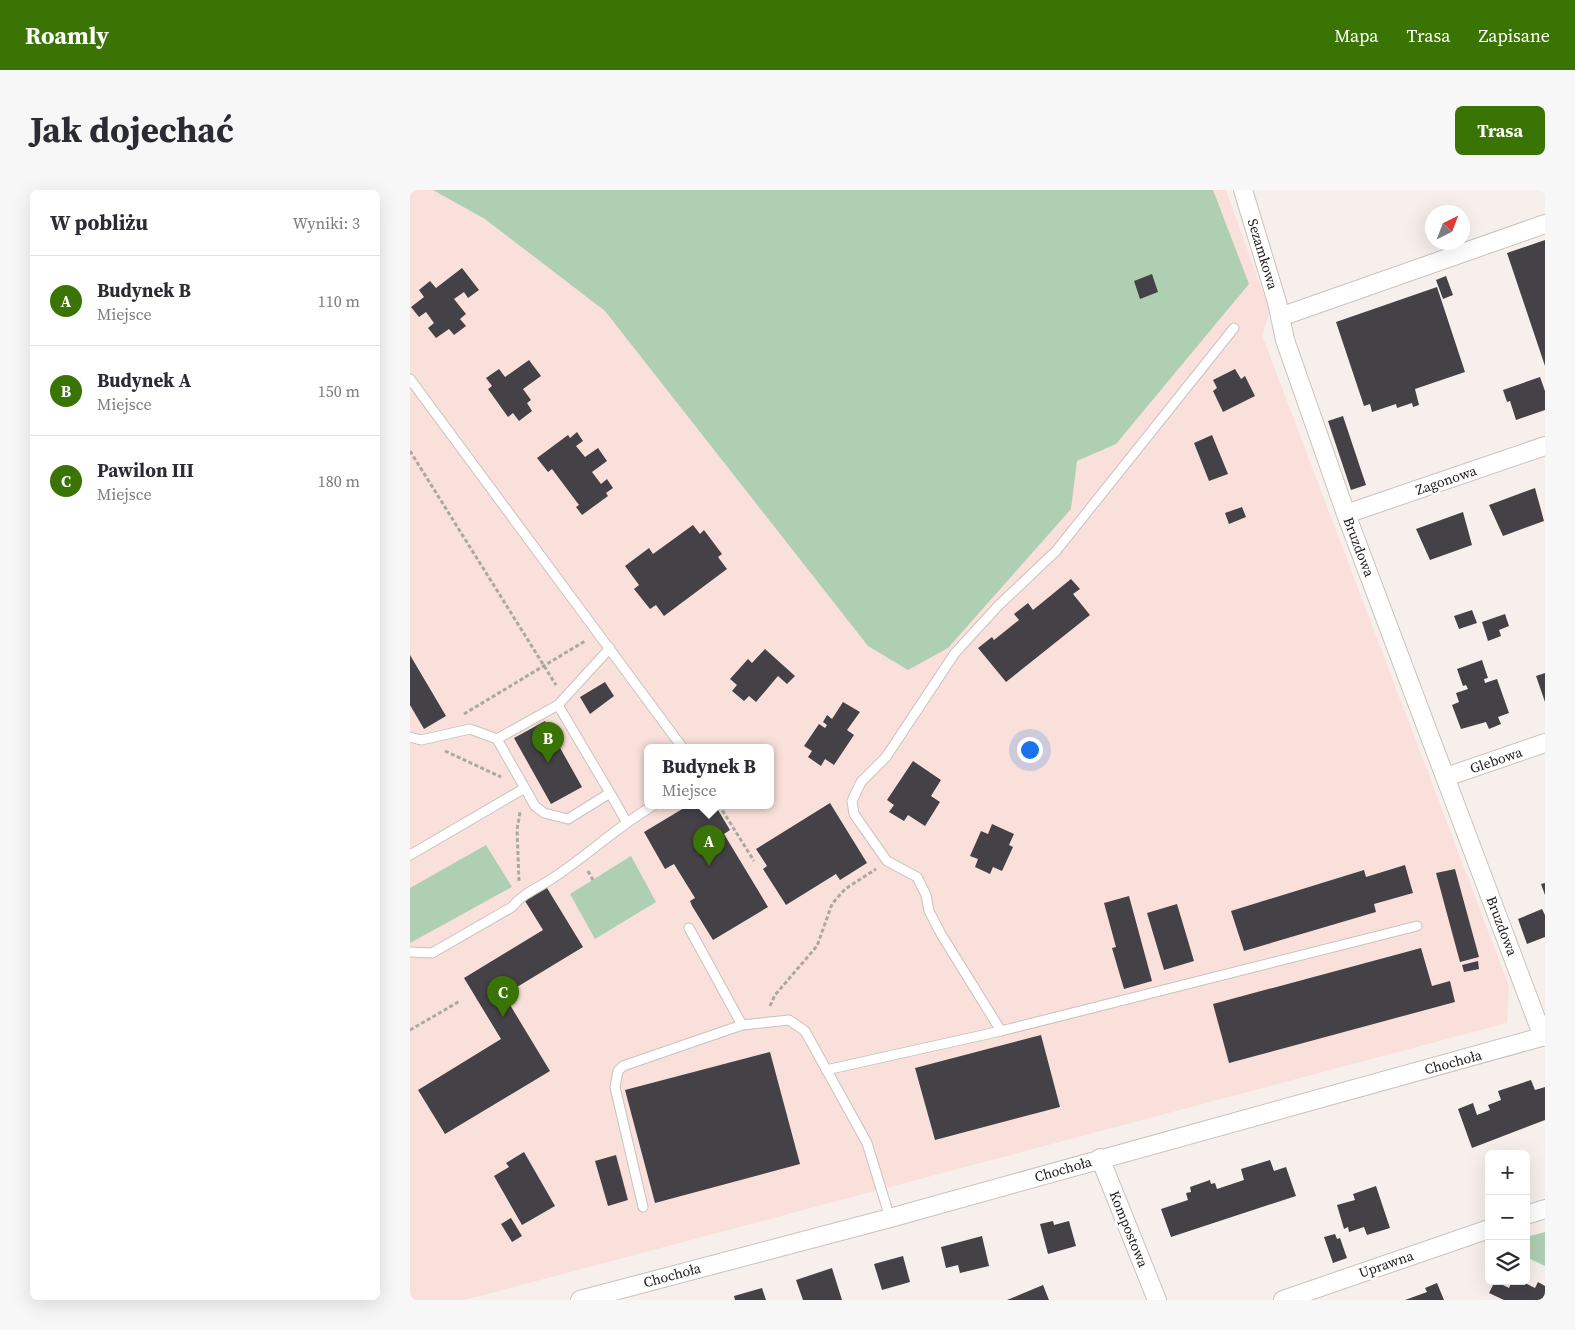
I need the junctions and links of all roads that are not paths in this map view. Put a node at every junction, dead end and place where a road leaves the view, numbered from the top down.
1 (1243, 190) edge
2 (1545, 224) edge
3 (1280, 317) junction
4 (1234, 328) dead end
5 (410, 379) edge
6 (1545, 446) edge
7 (1346, 514) junction
8 (610, 648) junction
9 (561, 702) junction
10 (410, 737) edge
11 (497, 739) junction
12 (1545, 743) edge
13 (680, 744) edge
14 (1446, 777) junction
15 (525, 788) junction
16 (610, 793) junction
17 (647, 809) edge
18 (626, 821) junction
19 (410, 855) edge
20 (1417, 926) dead end
21 (689, 928) dead end
22 (410, 952) edge
23 (742, 1025) junction
24 (1001, 1031) junction
25 (1544, 1037) edge
26 (826, 1070) junction
27 (1100, 1158) junction
28 (643, 1206) dead end
29 (1545, 1209) edge
30 (1530, 1214) edge
31 (890, 1218) junction
32 (1485, 1230) edge
33 (580, 1300) edge
34 (1157, 1300) edge
35 (1283, 1300) edge

1 - 3 street, Sezamkowa
2 - 3 street
3 - 7 street, Bruzdowa
4 - 24 lane
5 - 8 lane
6 - 7 street, Zagonowa
7 - 14 street, Bruzdowa
8 - 9 lane
8 - 13 lane
9 - 11 lane
9 - 16 lane
10 - 11 lane
11 - 15 lane
12 - 14 street, Glebowa
14 - 25 street, Bruzdowa
15 - 16 lane
15 - 19 lane
16 - 18 lane
17 - 18 lane
18 - 22 lane
20 - 24 lane
21 - 23 lane
23 - 26 lane
23 - 28 lane
24 - 26 lane
25 - 27 street, Chochoła
26 - 31 lane
27 - 31 street, Chochoła
27 - 34 street, Kompostowa
29 - 30 street
31 - 33 street, Chochoła
32 - 35 street, Uprawna

